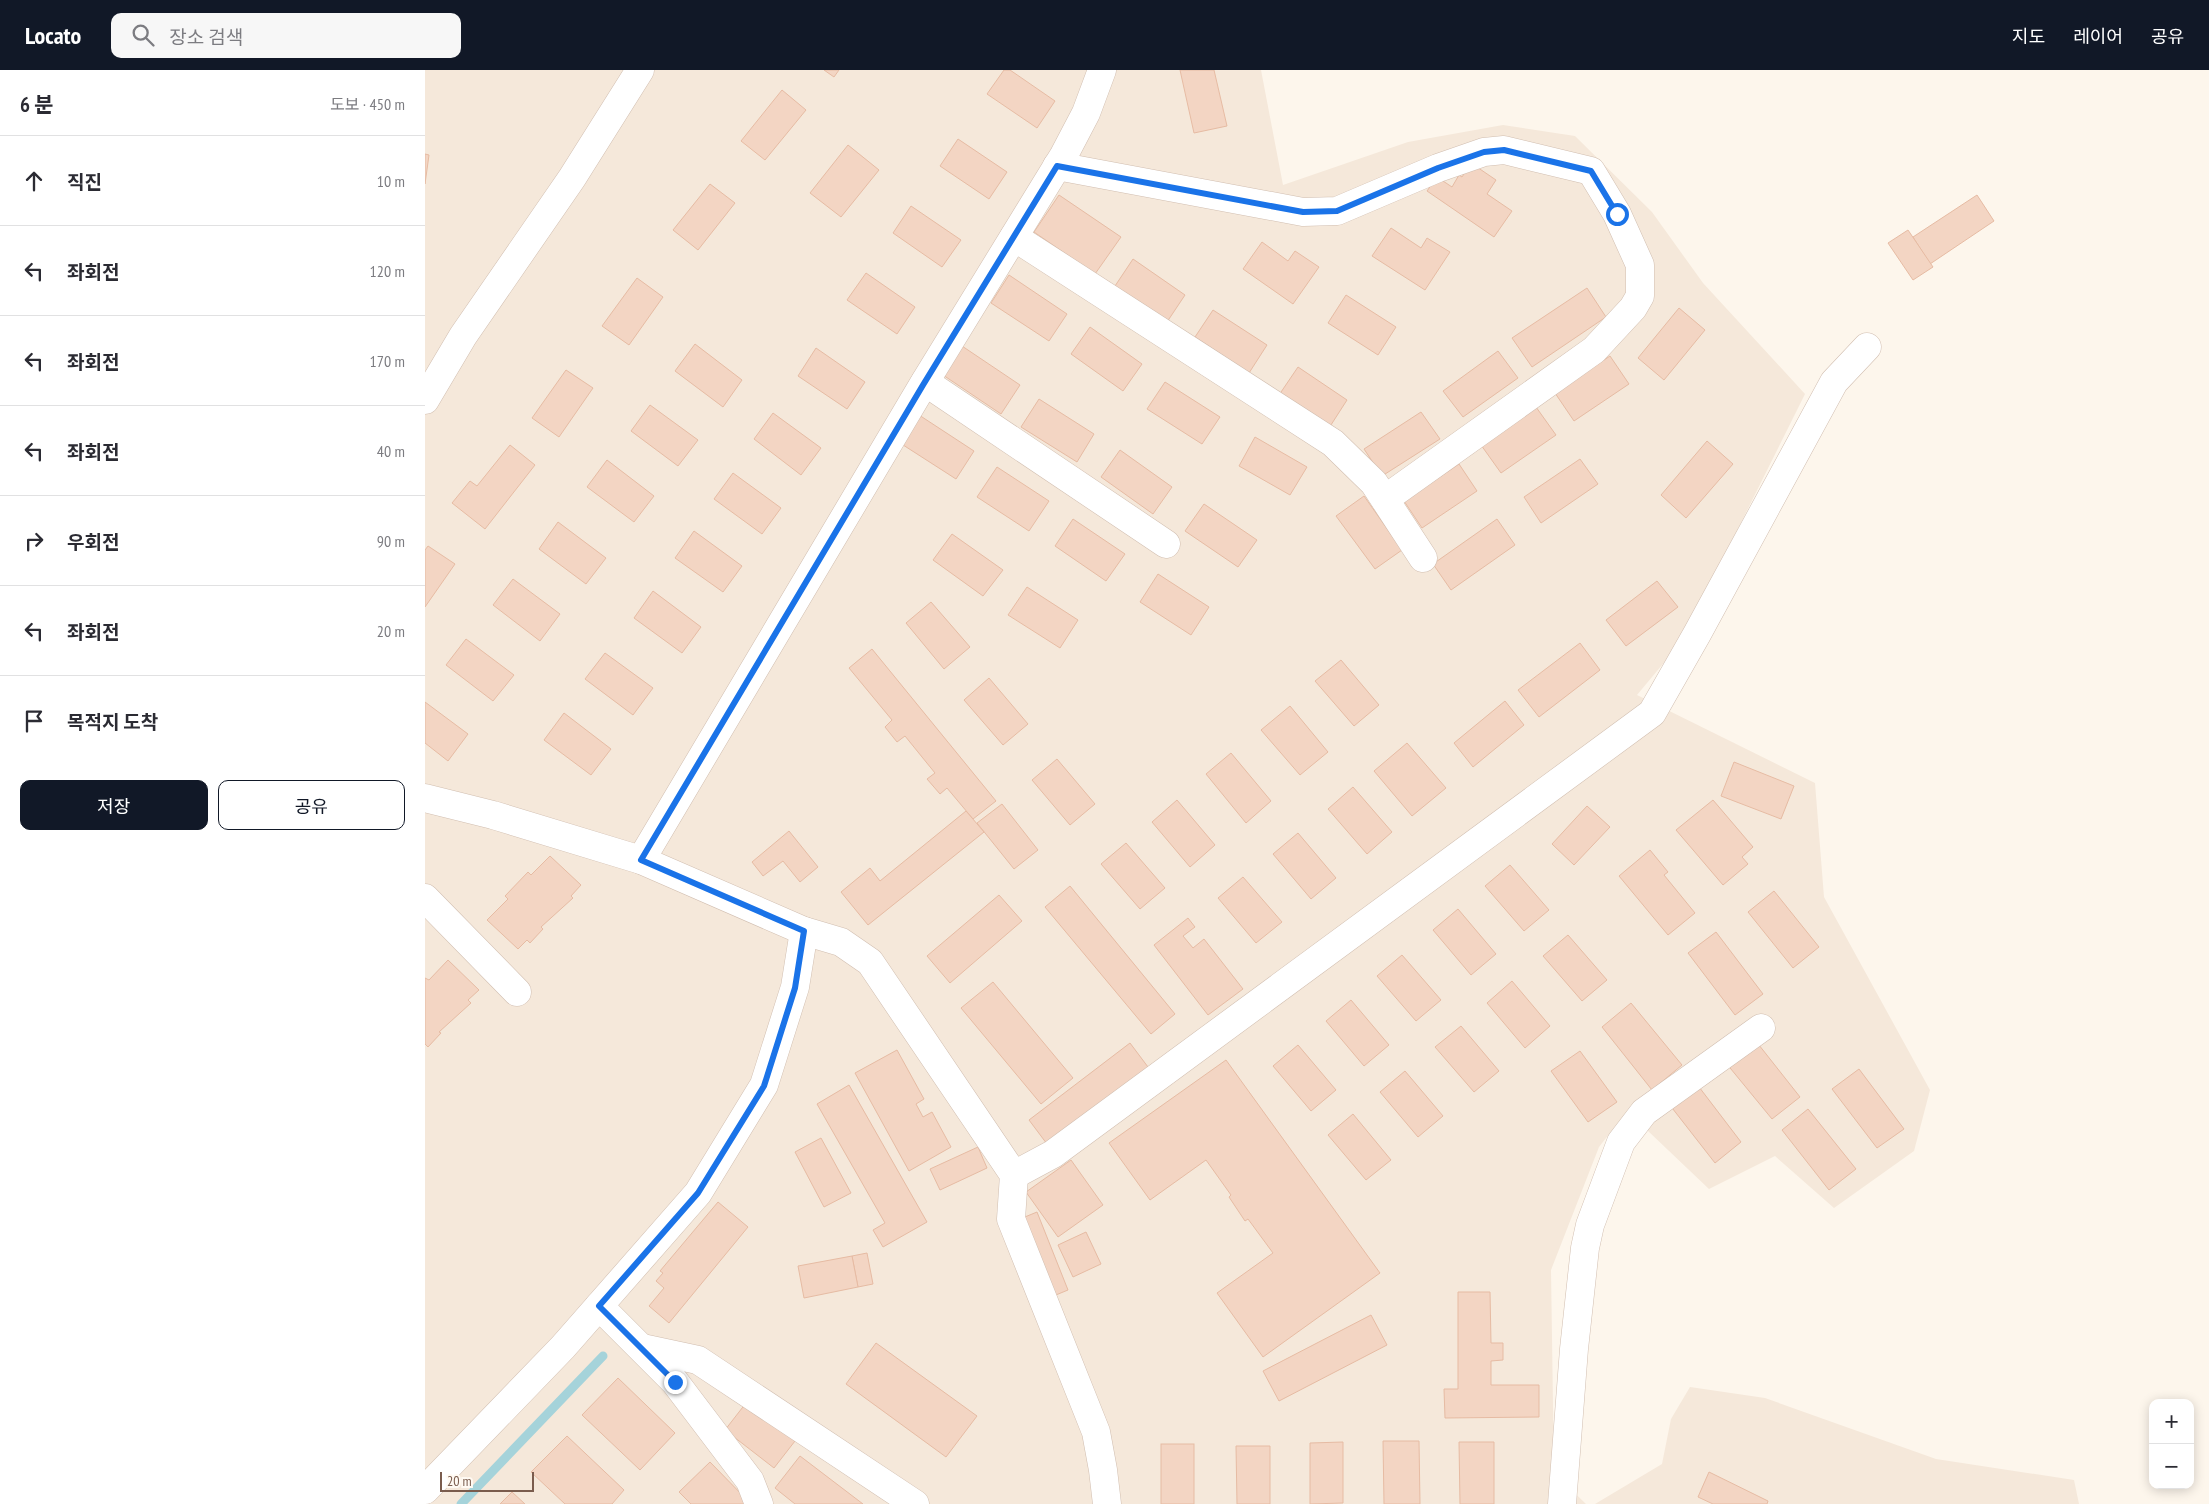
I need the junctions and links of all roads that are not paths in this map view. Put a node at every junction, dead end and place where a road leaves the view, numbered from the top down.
1 (640, 70) edge
2 (1102, 70) edge
3 (1057, 166) junction
4 (1014, 237) junction
5 (1867, 347) dead end
6 (925, 382) junction
7 (425, 400) edge
8 (1385, 499) junction
9 (1166, 544) dead end
10 (1423, 558) dead end
11 (425, 798) edge
12 (641, 860) junction
13 (425, 898) edge
14 (804, 931) junction
15 (517, 992) dead end
16 (1761, 1028) dead end
17 (1014, 1175) junction
18 (599, 1306) junction
19 (642, 1348) junction
20 (425, 1490) edge
21 (759, 1504) edge
22 (915, 1504) edge
23 (1107, 1504) edge
24 (1562, 1504) edge

1 - 7 street
2 - 3 street
3 - 4 street
3 - 8 street
4 - 6 street
4 - 8 street
5 - 17 street
6 - 9 street
6 - 12 street
8 - 10 street
11 - 12 street
12 - 14 street
13 - 15 street
14 - 17 street
14 - 18 street
16 - 24 street
17 - 23 street
18 - 19 street
18 - 20 street
19 - 21 street
19 - 22 street

